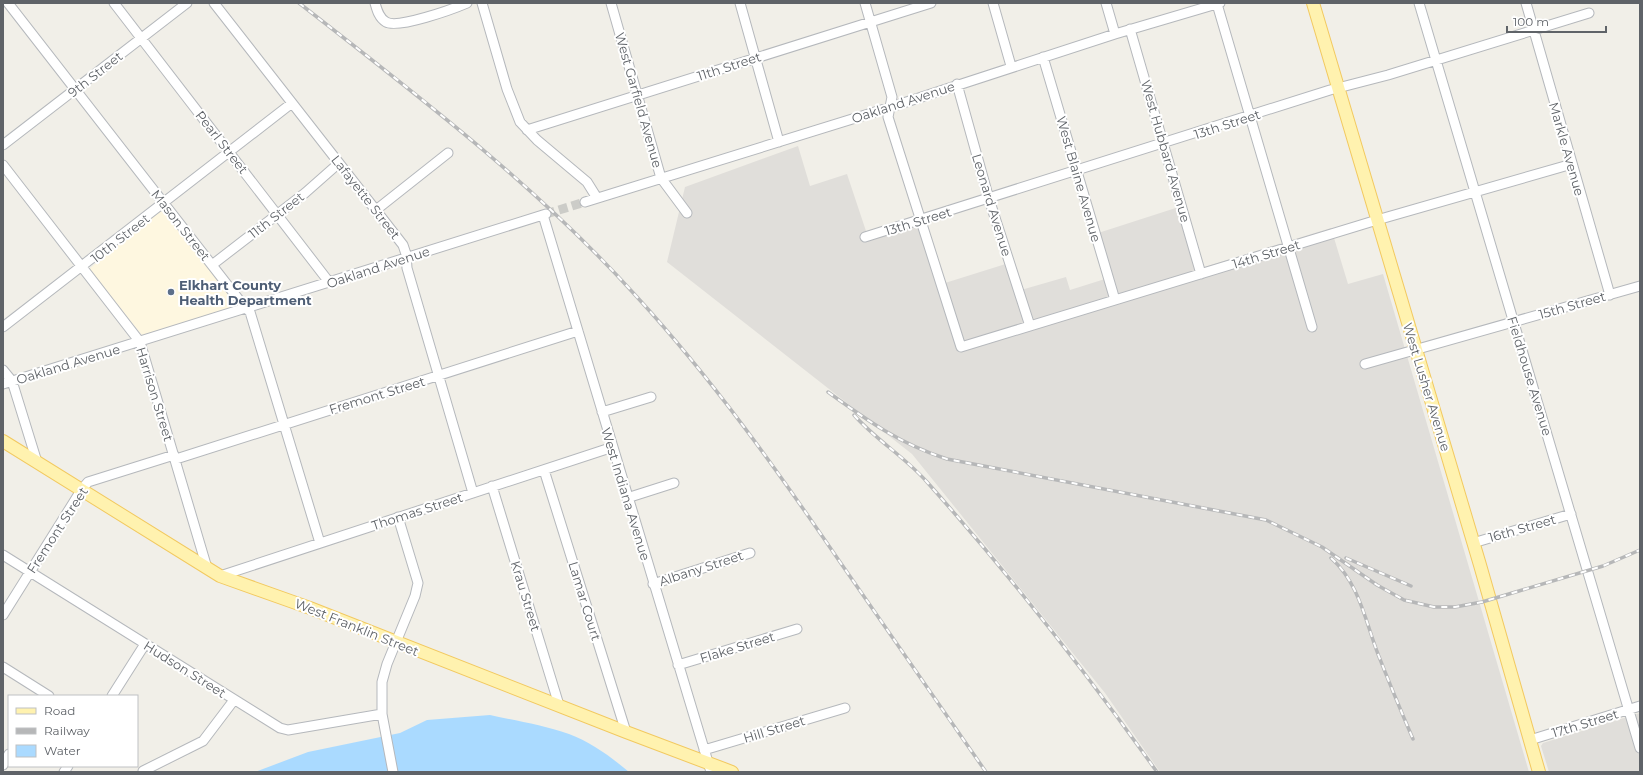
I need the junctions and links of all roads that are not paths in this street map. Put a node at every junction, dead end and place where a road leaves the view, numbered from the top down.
1 (8, 3) edge
2 (114, 3) edge
3 (187, 3) edge
4 (214, 3) edge
5 (375, 3) edge
6 (467, 3) edge
7 (482, 3) edge
8 (611, 3) edge
9 (740, 3) edge
10 (864, 3) edge
11 (931, 3) edge
12 (993, 3) edge
13 (1106, 3) edge
14 (1313, 3) edge
15 (1419, 3) edge
16 (1526, 3) edge
17 (1214, 4) edge
18 (1589, 13) dead end
19 (870, 23) junction
20 (1130, 29) junction
21 (1534, 30) junction
22 (1115, 34) junction
23 (141, 38) junction
24 (1044, 57) junction
25 (755, 58) junction
26 (1436, 60) junction
27 (1011, 66) junction
28 (957, 84) junction
29 (76, 89) junction
30 (1338, 89) junction
31 (638, 95) junction
32 (292, 103) junction
33 (891, 106) junction
34 (1250, 116) junction
35 (527, 130) junction
36 (779, 142) junction
37 (1164, 144) junction
38 (3, 145) edge
39 (230, 153) junction
40 (448, 153) dead end
41 (339, 163) junction
42 (1572, 164) junction
43 (3, 165) edge
44 (1077, 171) junction
45 (661, 178) junction
46 (1475, 194) junction
47 (597, 198) junction
48 (989, 199) junction
49 (585, 202) tunnel mouth
50 (164, 203) junction
51 (376, 210) junction
52 (687, 213) dead end
53 (278, 214) junction
54 (544, 214) joint
55 (920, 219) junction
56 (1377, 220) junction
57 (865, 237) dead end
58 (1288, 247) junction
59 (406, 258) junction
60 (212, 264) junction
61 (81, 268) junction
62 (1201, 274) junction
63 (329, 282) junction
64 (1640, 286) edge
65 (1610, 295) junction
66 (1115, 300) junction
67 (247, 308) junction
68 (1514, 322) junction
69 (1030, 326) junction
70 (3, 327) edge
71 (1312, 327) dead end
72 (578, 331) junction
73 (140, 342) junction
74 (1416, 351) junction
75 (1365, 364) dead end
76 (3, 370) edge
77 (439, 376) junction
78 (8, 383) edge
79 (651, 397) dead end
80 (602, 412) junction
81 (285, 424) junction
82 (3, 441) edge
83 (613, 447) junction
84 (175, 457) junction
85 (37, 462) junction
86 (544, 470) junction
87 (674, 483) dead end
88 (492, 486) junction
89 (82, 489) junction
90 (473, 492) junction
91 (627, 498) junction
92 (1571, 514) junction
93 (398, 517) junction
94 (320, 543) junction
95 (1473, 543) junction
96 (750, 553) dead end
97 (3, 555) edge
98 (206, 568) junction
99 (30, 572) junction
100 (220, 576) junction
101 (653, 584) junction
102 (3, 614) edge
103 (797, 629) dead end
104 (396, 643) junction
105 (145, 644) junction
106 (678, 665) junction
107 (3, 666) edge
108 (44, 694) edge
109 (113, 695) edge
110 (234, 700) junction
111 (560, 706) junction
112 (1640, 706) edge
113 (845, 708) dead end
114 (1628, 709) junction
115 (383, 718) junction
116 (626, 732) junction
117 (1530, 740) junction
118 (1640, 748) edge
119 (704, 750) junction
120 (8, 756) edge
121 (3, 765) edge
122 (709, 767) edge
123 (143, 771) edge
124 (392, 772) edge
125 (732, 772) edge
126 (1539, 772) edge

1 - 29 street, Mason Street
2 - 23 street, Pearl Street
3 - 23 street, 9th Street
4 - 32 street, Lafayette Street
5 - 6 street
7 - 35 street
8 - 31 street, West Garfield Avenue
9 - 25 street
10 - 19 street
11 - 19 street, 11th Street
12 - 27 street
13 - 22 street
14 - 30 main road, West Lusher Avenue
15 - 26 street, Fieldhouse Avenue
16 - 21 street, Markle Avenue
17 - 20 street, Oakland Avenue
17 - 34 street
18 - 21 street, 13th Street
19 - 25 street, 11th Street
19 - 33 street
20 - 22 street, Oakland Avenue
20 - 37 street, West Hubbard Avenue
21 - 26 street, 13th Street
21 - 42 street, Markle Avenue
22 - 24 street, Oakland Avenue
23 - 29 street, 9th Street
23 - 39 street, Pearl Street
24 - 27 street, Oakland Avenue
24 - 44 street, West Blaine Avenue
25 - 31 street, 11th Street
25 - 36 street
26 - 30 street, 13th Street
26 - 46 street, Fieldhouse Avenue
27 - 28 street, Oakland Avenue
28 - 33 street, Oakland Avenue
28 - 48 street, Leonard Avenue
29 - 38 street, 9th Street
29 - 50 street, Mason Street
30 - 34 street, 13th Street
30 - 56 main road, West Lusher Avenue
31 - 35 street, 11th Street
31 - 45 street, West Garfield Avenue
32 - 39 street, 10th Street
32 - 41 street, Lafayette Street
33 - 36 street, Oakland Avenue
33 - 55 street
34 - 37 street, 13th Street
34 - 58 street
35 - 47 street
36 - 45 street, Oakland Avenue
37 - 44 street, 13th Street
37 - 62 street, West Hubbard Avenue
39 - 50 street, 10th Street
39 - 53 street, Pearl Street
40 - 51 street
41 - 51 street, Lafayette Street
41 - 53 street, 11th Street
42 - 46 street, 14th Street
42 - 65 street, Markle Avenue
43 - 61 street, Harrison Street
44 - 48 street, 13th Street
44 - 66 street, West Blaine Avenue
45 - 47 street, Oakland Avenue
45 - 52 street, West Garfield Avenue
46 - 56 street, 14th Street
46 - 68 street, Fieldhouse Avenue
47 - 49 street, Oakland Avenue
48 - 55 street, 13th Street
48 - 69 street, Leonard Avenue
50 - 60 street, Mason Street
50 - 61 street, 10th Street
51 - 59 street, Lafayette Street
53 - 60 street, 11th Street
53 - 63 street, Pearl Street
54 - 59 street, Oakland Avenue
54 - 72 street, West Indiana Avenue
55 - 57 street, 13th Street
55 - 69 street, 14th Street
56 - 58 street, 14th Street
56 - 74 main road, West Lusher Avenue
58 - 62 street, 14th Street
58 - 71 street
59 - 63 street, Oakland Avenue
59 - 77 street, Lafayette Street
60 - 67 street, Mason Street
61 - 70 street, 10th Street
61 - 73 street, Harrison Street
62 - 66 street, 14th Street
63 - 67 street, Oakland Avenue
64 - 65 street, 15th Street
65 - 68 street, 15th Street
66 - 69 street, 14th Street
67 - 73 street, Oakland Avenue
67 - 81 street, Mason Street
68 - 74 street, 15th Street
68 - 92 street, Fieldhouse Avenue
72 - 77 street, Fremont Street
72 - 80 street, West Indiana Avenue
73 - 78 street, Oakland Avenue
73 - 84 street, Harrison Street
74 - 75 street, 15th Street
74 - 95 main road, West Lusher Avenue
76 - 78 street
77 - 81 street, Fremont Street
77 - 90 street, Lafayette Street
78 - 85 street
79 - 80 street
80 - 83 street, West Indiana Avenue
81 - 84 street, Fremont Street
81 - 94 street, Mason Street
82 - 85 main road, West Franklin Street
83 - 86 street, Thomas Street
83 - 91 street, West Indiana Avenue
84 - 89 street, Fremont Street
84 - 98 street, Harrison Street
85 - 89 main road, West Franklin Street
86 - 88 street, Thomas Street
86 - 116 street, Lamar Court
87 - 91 street
88 - 90 street, Thomas Street
88 - 111 street, Krau Street
89 - 98 main road, West Franklin Street
89 - 99 street, Fremont Street
90 - 93 street, Thomas Street
91 - 101 street, West Indiana Avenue
92 - 95 street, 16th Street
92 - 114 street, Fieldhouse Avenue
93 - 94 street, Thomas Street
93 - 104 street
94 - 100 street, Thomas Street
95 - 117 main road, West Lusher Avenue
96 - 101 street, Albany Street
97 - 99 street, Hudson Street
98 - 100 main road, West Franklin Street
99 - 102 street, Fremont Street
99 - 105 street, Hudson Street
100 - 104 main road, West Franklin Street
101 - 106 street, West Indiana Avenue
103 - 106 street, Flake Street
104 - 111 main road, West Franklin Street
104 - 115 street
105 - 109 street
105 - 110 street, Hudson Street
106 - 119 street, West Indiana Avenue
107 - 108 street
110 - 115 street, Hudson Street
110 - 123 street
111 - 116 main road, West Franklin Street
112 - 114 street, 17th Street
113 - 119 street, Hill Street
114 - 117 street, 17th Street
114 - 118 street, Fieldhouse Avenue
115 - 124 street
116 - 122 main road, West Franklin Street
117 - 126 main road, West Lusher Avenue
119 - 122 street, West Indiana Avenue
120 - 121 street
122 - 125 main road, West Franklin Street

